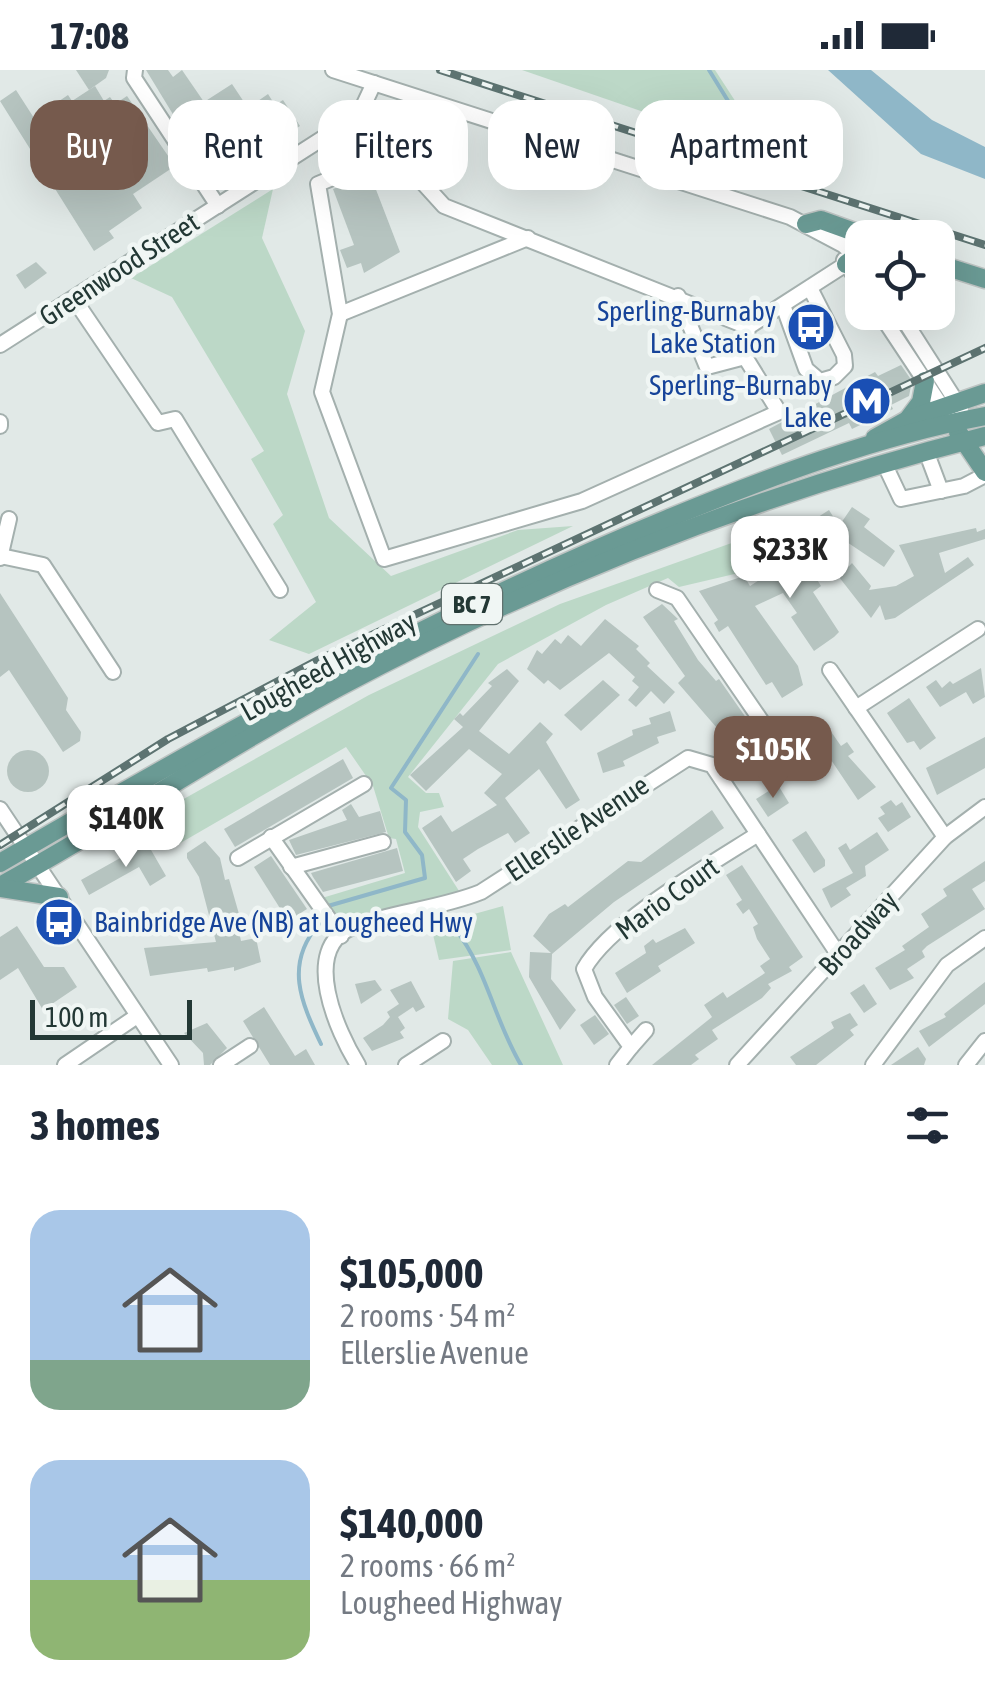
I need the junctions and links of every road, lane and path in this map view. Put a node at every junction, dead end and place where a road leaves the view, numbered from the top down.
1 (135, 70) edge
2 (333, 70) edge
3 (374, 82) junction
4 (218, 206) junction
5 (806, 224) junction
6 (845, 228) edge
7 (528, 238) junction
8 (845, 250) edge
9 (845, 266) edge
10 (955, 269) edge
11 (985, 279) edge
12 (810, 288) junction
13 (678, 296) junction
14 (74, 299) junction
15 (784, 305) junction
16 (340, 314) junction
17 (748, 327) junction
18 (891, 330) edge
19 (909, 330) edge
20 (0, 345) edge
21 (745, 357) junction
22 (925, 380) junction
23 (985, 393) edge
24 (950, 404) junction
25 (909, 419) junction
26 (968, 420) edge
27 (978, 441) edge
28 (926, 451) junction
29 (844, 454) junction
30 (884, 464) junction
31 (985, 473) edge
32 (941, 491) junction
33 (9, 519) dead end
34 (0, 557) edge
35 (280, 590) dead end
36 (657, 590) dead end
37 (978, 629) dead end
38 (830, 670) dead end
39 (113, 672) dead end
40 (856, 708) junction
41 (721, 778) junction
42 (364, 784) dead end
43 (985, 807) edge
44 (0, 809) edge
45 (758, 834) junction
46 (271, 837) junction
47 (945, 837) junction
48 (383, 842) dead end
49 (26, 848) junction
50 (238, 858) dead end
51 (0, 863) edge
52 (38, 865) junction
53 (291, 867) junction
54 (0, 887) edge
55 (59, 897) junction
56 (341, 936) junction
57 (985, 938) edge
58 (838, 954) junction
59 (137, 1016) junction
60 (646, 1030) dead end
61 (442, 1041) dead end
62 (985, 1041) edge
63 (250, 1046) dead end
64 (631, 1046) junction
65 (65, 1065) edge
66 (170, 1065) edge
67 (221, 1065) edge
68 (358, 1065) edge
69 (406, 1065) edge
70 (617, 1065) edge
71 (736, 1065) edge
72 (873, 1065) edge
73 (966, 1065) edge

1 - 4 street
2 - 3 street
3 - 4 street, Greenwood Street
3 - 5 street
4 - 14 street, Greenwood Street
5 - 6 main road
5 - 8 street
7 - 13 street
7 - 16 street
7 - 16 street
9 - 12 street
10 - 11 main road
12 - 15 street
12 - 15 street
13 - 17 street
13 - 21 street
14 - 20 street, Greenwood Street
14 - 35 street
15 - 17 street
16 - 21 street
17 - 21 street
18 - 22 street
19 - 24 street
22 - 24 street
22 - 25 main road
23 - 24 main road
24 - 25 main road
24 - 26 street
25 - 29 main road
26 - 27 main road
26 - 29 main road, Lougheed Highway / BC 7
27 - 28 main road, Lougheed Highway / BC 7
27 - 31 main road
28 - 30 main road, Lougheed Highway / BC 7
28 - 32 street
29 - 49 main road, Lougheed Highway / BC 7
30 - 32 street
30 - 52 main road, Lougheed Highway / BC 7
31 - 32 street
33 - 34 street
34 - 39 street
36 - 41 street
37 - 40 street
38 - 40 street
40 - 47 street
41 - 45 street
41 - 56 street, Ellerslie Avenue
42 - 46 street
43 - 47 street, Broadway
44 - 49 street
45 - 58 street
45 - 64 street, Mario Court
46 - 50 street
46 - 53 street
47 - 58 street, Broadway
48 - 53 street
49 - 51 main road, Lougheed Highway / BC 7
49 - 52 street
52 - 54 main road, Lougheed Highway / BC 7
52 - 55 street
53 - 56 street
54 - 55 main road
55 - 59 street
56 - 68 street
57 - 72 street
58 - 71 street, Broadway
59 - 65 street
59 - 66 street
60 - 64 street
61 - 69 street
62 - 73 street
63 - 67 street
64 - 70 street

